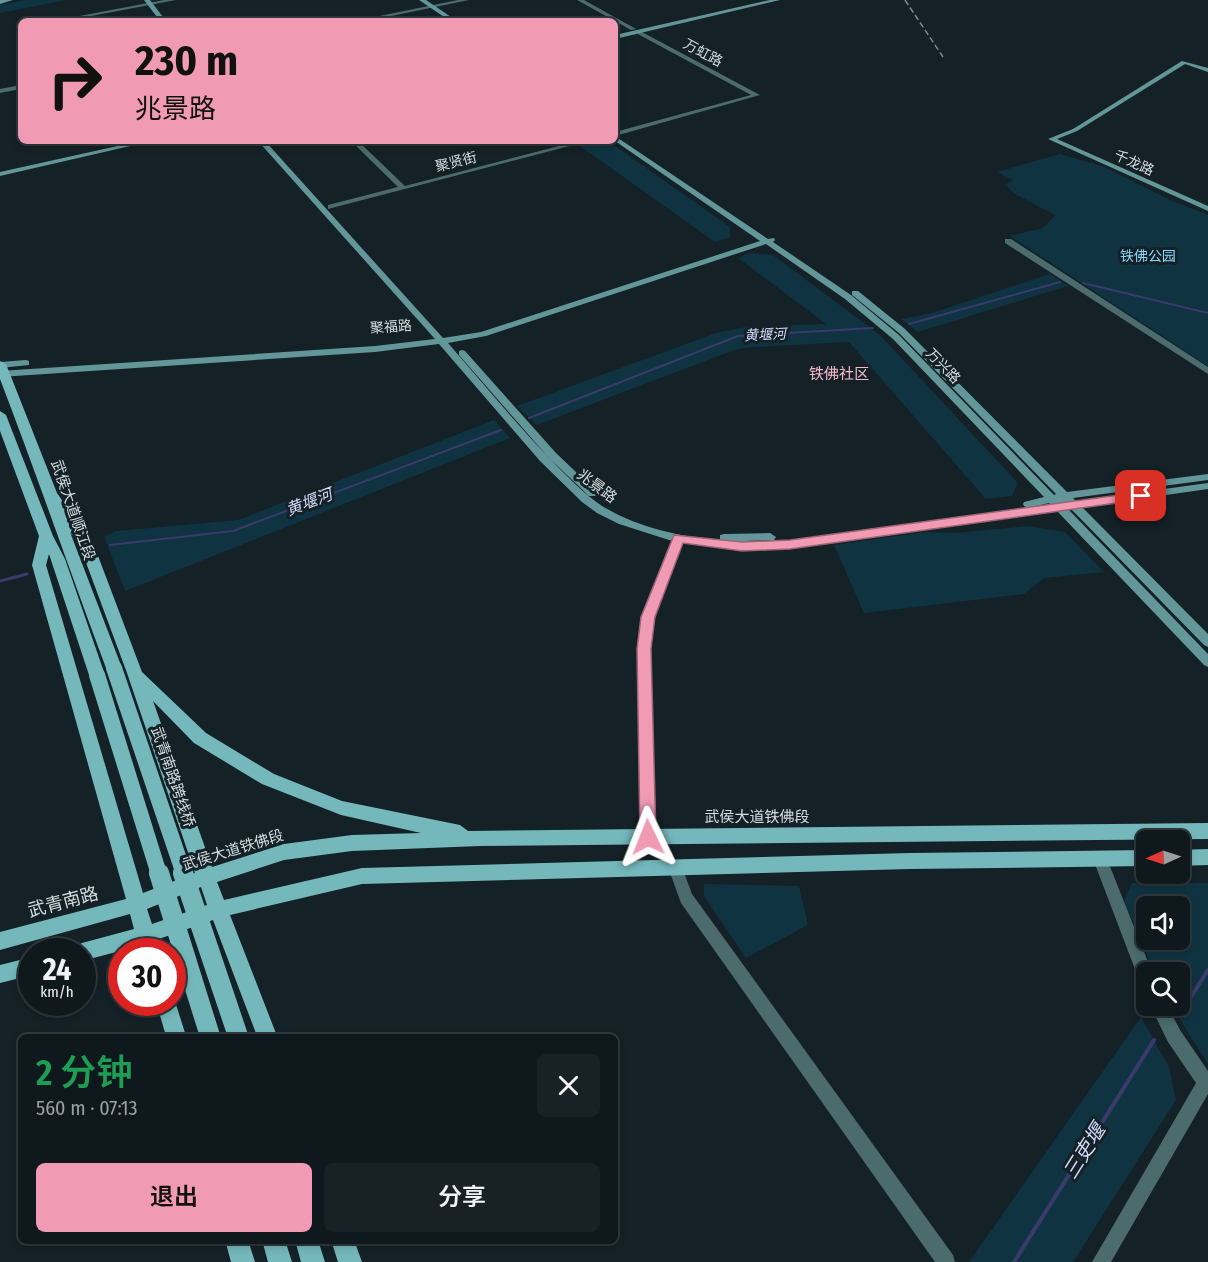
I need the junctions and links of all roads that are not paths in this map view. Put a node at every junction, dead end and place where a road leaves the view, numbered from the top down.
1 (10, 0) edge
2 (173, 0) edge
3 (412, 0) edge
4 (422, 0) edge
5 (466, 0) edge
6 (580, 0) edge
7 (777, 0) edge
8 (0, 2) edge
9 (146, 2) edge
10 (757, 2) edge
11 (432, 7) junction
12 (424, 8) junction
13 (70, 18) edge
14 (154, 18) edge
15 (160, 18) edge
16 (373, 18) edge
17 (439, 18) edge
18 (449, 18) edge
19 (612, 18) edge
20 (618, 21) edge
21 (635, 31) junction
22 (618, 34) edge
23 (1208, 70) edge
24 (18, 88) edge
25 (0, 91) edge
26 (618, 133) edge
27 (618, 135) edge
28 (114, 144) edge
29 (135, 144) edge
30 (264, 144) edge
31 (273, 144) edge
32 (357, 144) edge
33 (574, 144) edge
34 (0, 169) edge
35 (0, 174) edge
36 (403, 188) junction
37 (331, 207) junction
38 (1208, 207) edge
39 (768, 238) junction
40 (1008, 241) dead end
41 (444, 339) junction
42 (1, 368) edge
43 (1208, 371) edge
44 (0, 415) edge
45 (1208, 477) edge
46 (1208, 486) edge
47 (51, 494) junction
48 (1065, 496) junction
49 (1056, 504) junction
50 (1074, 505) junction
51 (46, 536) junction
52 (678, 538) junction
53 (1208, 642) edge
54 (1208, 662) edge
55 (105, 672) junction
56 (135, 673) junction
57 (1208, 831) edge
58 (648, 837) junction
59 (480, 838) junction
60 (1208, 857) edge
61 (1136, 858) edge
62 (1190, 858) edge
63 (1100, 859) junction
64 (675, 867) junction
65 (206, 877) junction
66 (137, 904) junction
67 (220, 909) junction
68 (147, 938) edge
69 (159, 938) edge
70 (0, 941) edge
71 (1140, 962) edge
72 (18, 970) edge
73 (0, 974) edge
74 (170, 1016) edge
75 (1164, 1016) edge
76 (175, 1034) edge
77 (209, 1034) edge
78 (237, 1034) edge
79 (266, 1034) edge
80 (1207, 1085) edge
81 (238, 1244) edge
82 (307, 1244) edge
83 (343, 1244) edge
84 (243, 1262) edge
85 (313, 1262) edge
86 (350, 1262) edge
87 (946, 1262) edge
88 (1101, 1262) edge

1 - 8 street
2 - 9 street
3 - 12 street
4 - 11 street
5 - 11 street
6 - 19 street, 万虹路
7 - 10 street
9 - 13 street
9 - 14 street
9 - 15 street
10 - 21 street
11 - 12 street
11 - 18 street
12 - 16 street
12 - 17 street
20 - 21 street, 万虹路
21 - 22 street
21 - 26 street, 万虹路
23 - 38 street, 千龙路
24 - 25 street
27 - 39 street, 万兴路
28 - 34 street
29 - 35 street
30 - 41 street, 兆景路
31 - 37 street, 兆景路
32 - 36 street
33 - 36 street, 聚贤街
36 - 37 street, 聚贤街
37 - 41 street, 兆景路
39 - 41 street
39 - 48 street
39 - 49 street, 万兴路
40 - 43 street
41 - 42 street
41 - 49 street, 兆景路
41 - 52 street, 兆景路
42 - 47 main road, 武侯大道顺江段
44 - 51 main road, 武侯大道顺江段
45 - 48 street
46 - 50 street
47 - 55 main road, 武侯大道顺江段
47 - 56 main road
48 - 49 street
48 - 50 street
49 - 50 street
49 - 52 street, 兆景路
49 - 54 street, 万兴路
50 - 53 street
51 - 55 main road, 武侯大道顺江段
51 - 66 main road
52 - 58 street
55 - 77 main road, bridge
55 - 78 main road, 武青南路跨线桥, bridge
56 - 59 main road
56 - 65 main road
57 - 58 main road, 武侯大道铁佛段
58 - 59 main road, 武侯大道铁佛段
59 - 65 main road, 武侯大道铁佛段
60 - 62 main road
61 - 63 main road
63 - 64 main road
63 - 71 street
64 - 67 main road
64 - 87 street
65 - 66 main road, 武侯大道铁佛段
65 - 67 main road
66 - 68 main road
66 - 70 main road, 武青南路
67 - 69 main road
67 - 79 main road
72 - 73 main road
74 - 76 main road
75 - 80 street
80 - 88 street
81 - 84 main road
82 - 85 main road
83 - 86 main road

